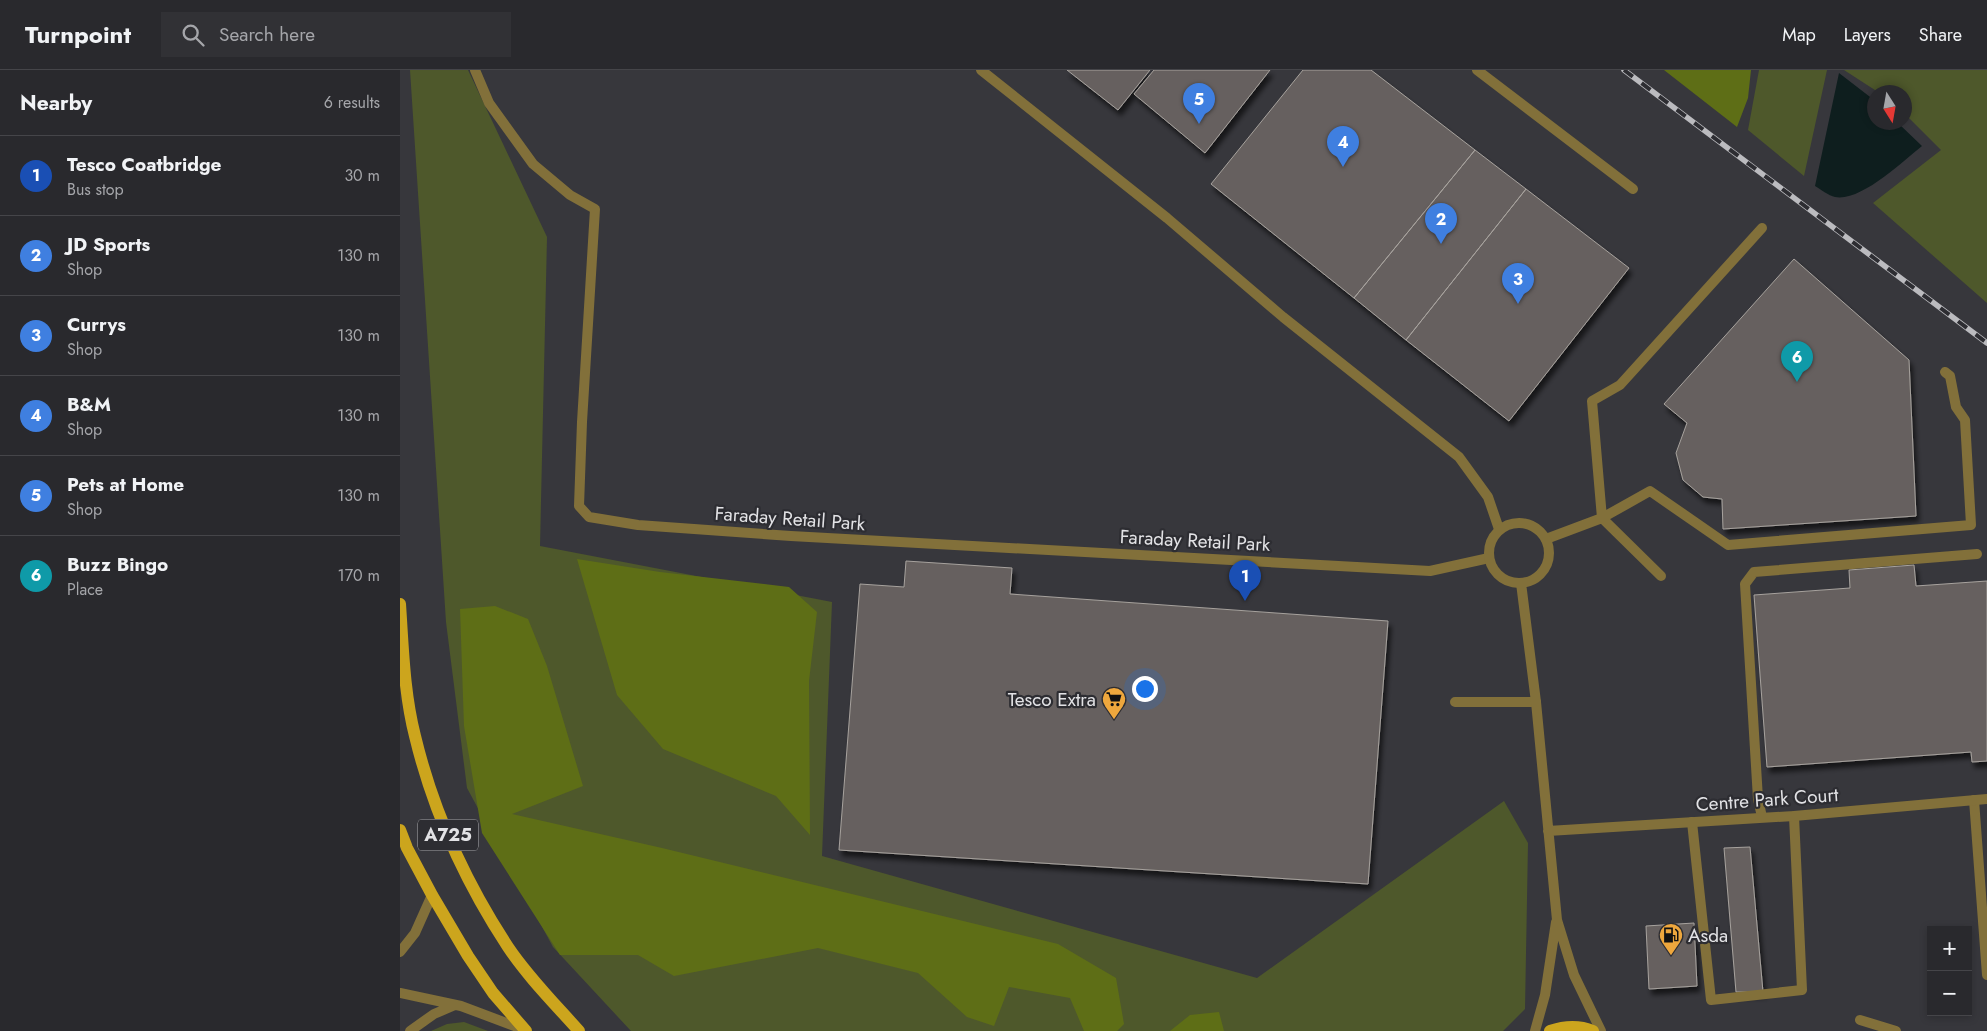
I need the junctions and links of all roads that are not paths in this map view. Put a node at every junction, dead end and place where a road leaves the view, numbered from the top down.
1 (475, 70) edge
2 (981, 70) edge
3 (1477, 70) edge
4 (1634, 189) dead end
5 (1762, 228) dead end
6 (1945, 372) dead end
7 (1602, 518) junction
8 (1499, 529) junction
9 (1546, 539) junction
10 (1978, 554) dead end
11 (1489, 558) junction
12 (1661, 576) dead end
13 (1521, 583) junction
14 (400, 604) edge
15 (1455, 702) dead end
16 (1536, 702) junction
17 (1987, 799) edge
18 (1974, 800) junction
19 (1794, 816) junction
20 (1762, 817) junction
21 (1692, 822) junction
22 (400, 830) edge
23 (1548, 832) junction
24 (432, 895) junction
25 (1556, 920) junction
26 (400, 952) edge
27 (1987, 975) edge
28 (400, 993) edge
29 (455, 1005) junction
30 (1860, 1020) dead end
31 (410, 1031) edge
32 (526, 1031) edge
33 (579, 1031) edge
34 (1535, 1031) edge
35 (1550, 1031) edge
36 (1594, 1031) edge
37 (1601, 1031) edge
38 (1896, 1031) edge

1 - 11 street, Faraday Retail Park
2 - 8 street
3 - 4 street
5 - 7 street
6 - 7 street
7 - 9 street
7 - 12 street
8 - 9 street
8 - 11 street
9 - 13 street
10 - 20 street
11 - 13 street
13 - 16 street
14 - 33 main road, A725
15 - 16 street
16 - 23 street
17 - 18 street, Centre Park Court
18 - 19 street, Centre Park Court
18 - 27 street
19 - 20 street, Centre Park Court
19 - 21 street
20 - 21 street, Centre Park Court
21 - 23 street, Centre Park Court
22 - 24 main road, A725
23 - 25 street
24 - 26 street
24 - 32 main road, A725
25 - 34 street
25 - 37 street
28 - 29 street
29 - 31 street
29 - 32 street
30 - 38 street
35 - 36 main road

